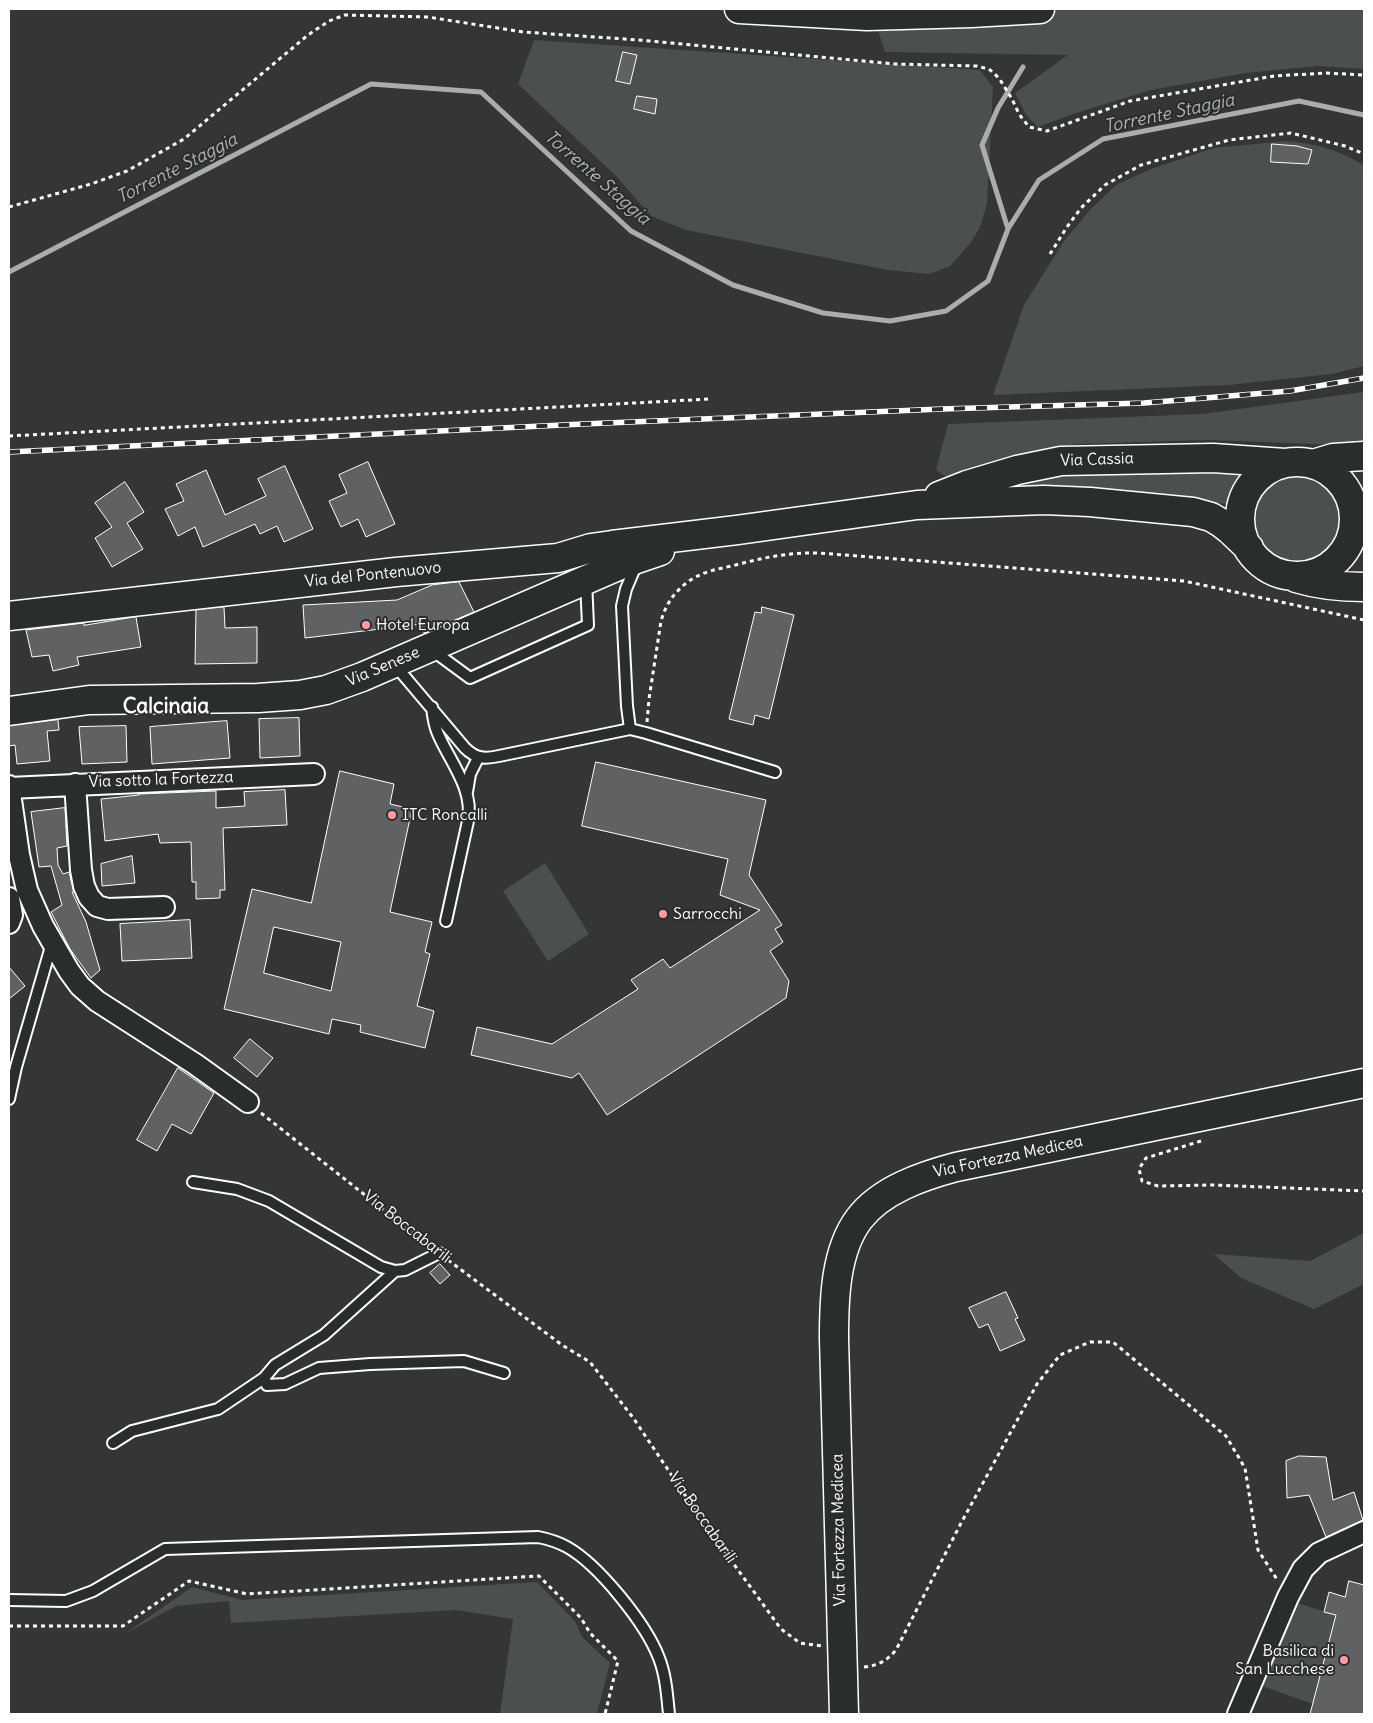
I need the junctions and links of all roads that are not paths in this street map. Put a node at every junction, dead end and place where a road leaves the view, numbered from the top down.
1 (739, 9) edge
2 (1040, 9) edge
3 (1364, 456) edge
4 (1285, 463) junction
5 (1313, 464) junction
6 (1358, 492) edge
7 (916, 505) junction
8 (737, 530) junction
9 (1359, 535) edge
10 (1249, 548) junction
11 (578, 552) junction
12 (640, 558) junction
13 (1286, 574) junction
14 (574, 585) junction
15 (1364, 587) edge
16 (9, 616) edge
17 (429, 648) junction
18 (394, 663) junction
19 (432, 706) junction
20 (9, 710) edge
21 (630, 729) junction
22 (478, 758) junction
23 (775, 772) dead end
24 (314, 774) dead end
25 (75, 784) junction
26 (9, 787) edge
27 (466, 793) junction
28 (9, 898) edge
29 (164, 906) dead end
30 (446, 921) dead end
31 (9, 924) edge
32 (52, 943) junction
33 (1364, 1083) edge
34 (9, 1099) edge
35 (248, 1102) road end
36 (194, 1182) dead end
37 (439, 1253) road end
38 (395, 1271) junction
39 (504, 1373) dead end
40 (264, 1378) junction
41 (113, 1443) dead end
42 (1364, 1532) edge
43 (9, 1600) edge
44 (669, 1714) edge
45 (844, 1714) edge
46 (1238, 1714) edge

1 - 2 main road
3 - 5 main road, Via Cassia
4 - 5 main road, Via Cassia
4 - 7 main road, Via Cassia
4 - 10 main road, Via Cassia
5 - 6 main road, Via Cassia
6 - 9 main road, Via Cassia
7 - 8 main road, Via Cassia
7 - 10 main road, Via Cassia
8 - 11 main road, Via del Pontenuovo
8 - 12 main road, Via Senese
9 - 13 main road, Via Cassia
10 - 13 main road, Via Cassia
11 - 14 main road
11 - 16 main road, Via del Pontenuovo
12 - 14 main road, Via Senese
12 - 21 lane
13 - 15 main road
14 - 17 main road, Via Senese
14 - 17 lane
17 - 18 main road, Via Senese
18 - 19 lane
18 - 20 main road, Via Senese
19 - 22 lane
19 - 27 lane
21 - 22 lane
21 - 23 lane
22 - 27 lane
24 - 25 street, Via sotto la Fortezza
25 - 26 street, Via sotto la Fortezza
25 - 29 street
26 - 32 street
27 - 30 lane
28 - 31 street
32 - 34 lane
32 - 35 street
33 - 45 main road, Via Fortezza Medicea
36 - 38 lane
37 - 38 lane
38 - 40 lane
39 - 40 lane
40 - 41 lane
42 - 46 street
43 - 44 lane

